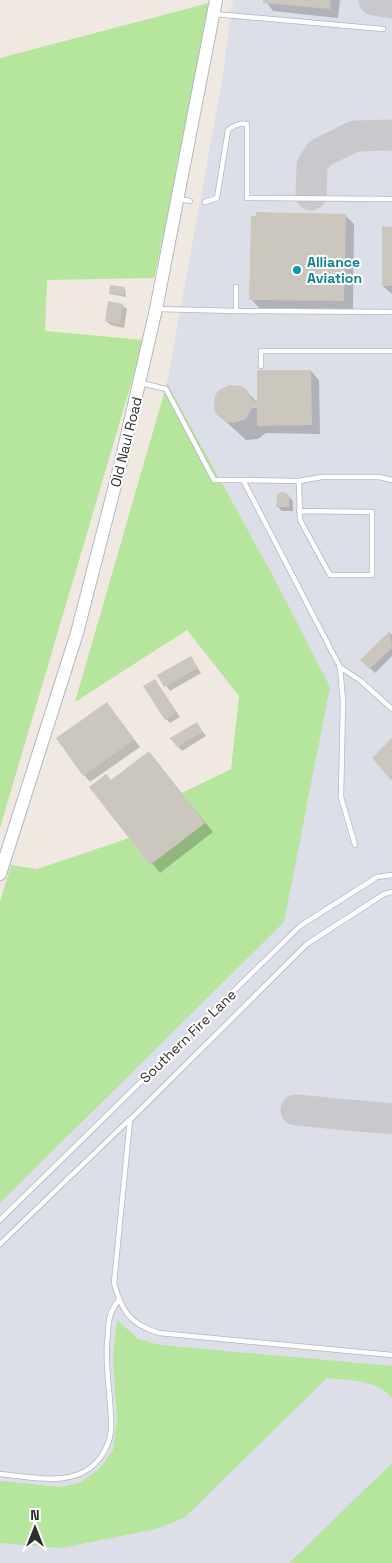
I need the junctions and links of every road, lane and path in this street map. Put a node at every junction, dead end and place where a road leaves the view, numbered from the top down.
1 (216, 0) edge
2 (215, 14) junction
3 (383, 29) dead end
4 (392, 199) edge
5 (205, 202) dead end
6 (236, 287) dead end
7 (156, 309) junction
8 (236, 311) junction
9 (392, 312) edge
10 (392, 350) edge
11 (261, 366) dead end
12 (140, 383) junction
13 (243, 480) junction
14 (392, 480) edge
15 (299, 481) junction
16 (299, 511) junction
17 (340, 667) junction
18 (392, 708) edge
19 (355, 845) dead end
20 (0, 874) edge
21 (392, 875) edge
22 (392, 892) edge
23 (130, 1120) junction
24 (0, 1220) edge
25 (0, 1244) edge
26 (118, 1301) junction
27 (392, 1355) edge
28 (0, 1474) edge

1 - 2 main road, Old Naul Road
2 - 3 lane
2 - 7 main road, Old Naul Road
4 - 5 lane
6 - 8 lane
7 - 8 lane
7 - 12 main road, Old Naul Road
8 - 9 lane
10 - 11 lane
12 - 13 lane
12 - 20 main road, Old Naul Road
13 - 15 lane
13 - 17 lane
14 - 15 lane
15 - 16 lane
16 - 16 lane
17 - 18 lane
17 - 19 lane
21 - 24 lane, Southern Fire Lane
22 - 23 lane
23 - 25 lane
23 - 26 lane
26 - 27 lane
26 - 28 lane

